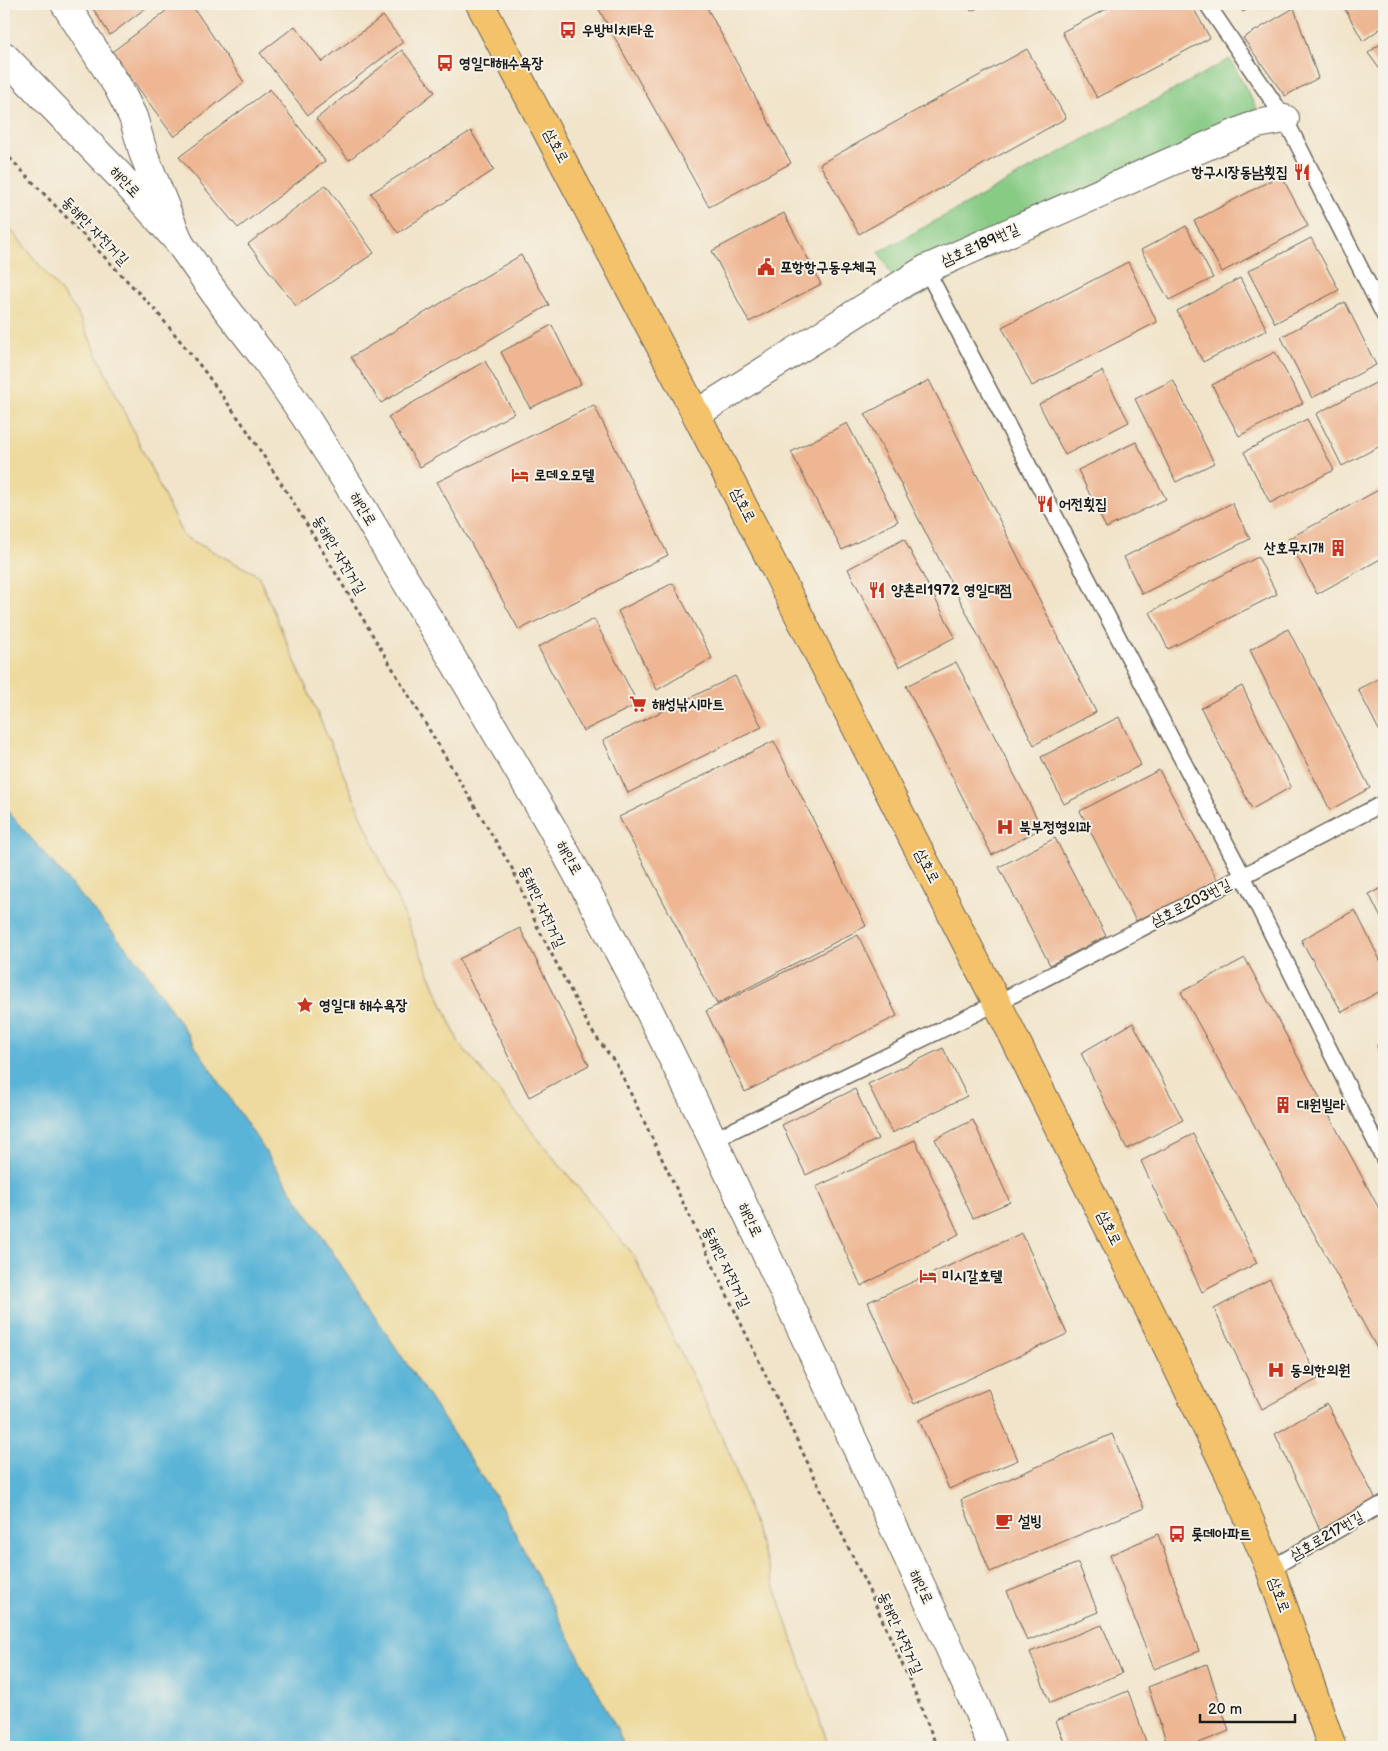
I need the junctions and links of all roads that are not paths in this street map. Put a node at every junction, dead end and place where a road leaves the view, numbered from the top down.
1 (65, 4) edge
2 (480, 4) edge
3 (1207, 4) edge
4 (4, 56) edge
5 (1284, 119) junction
6 (178, 241) junction
7 (926, 269) junction
8 (1384, 315) edge
9 (696, 414) junction
10 (1384, 803) edge
11 (1243, 876) junction
12 (997, 1003) junction
13 (713, 1140) junction
14 (1384, 1159) edge
15 (1384, 1503) edge
16 (1270, 1570) junction
17 (992, 1747) edge
18 (1332, 1747) edge

1 - 6 street
2 - 9 main road, 삼호로
3 - 5 lane
4 - 6 street, 해안로
5 - 7 street, 삼호로189번길
5 - 8 lane
6 - 13 street, 해안로
7 - 9 street, 삼호로189번길
7 - 11 lane
9 - 12 main road, 삼호로
10 - 11 lane, 삼호로203번길
11 - 12 lane, 삼호로203번길
11 - 14 lane
12 - 13 lane, 삼호로203번길
12 - 16 main road, 삼호로
13 - 17 street, 해안로
15 - 16 lane, 삼호로217번길
16 - 18 main road, 삼호로

